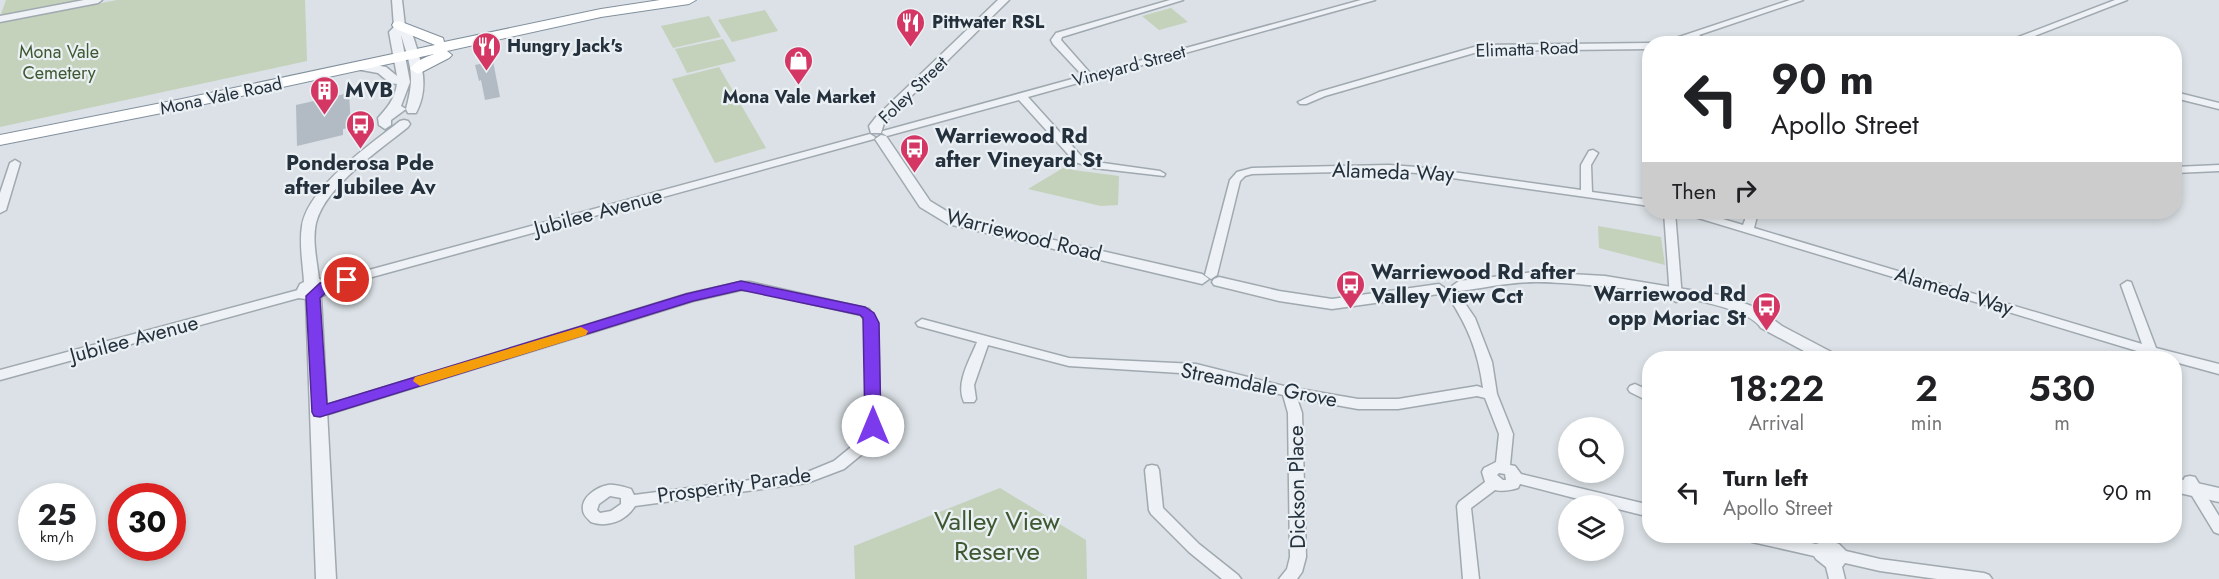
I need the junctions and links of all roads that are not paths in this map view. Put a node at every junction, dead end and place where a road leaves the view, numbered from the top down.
1 (98, 0) edge
2 (397, 0) edge
3 (631, 0) edge
4 (689, 0) edge
5 (1004, 0) edge
6 (1179, 0) edge
7 (1371, 0) edge
8 (1799, 0) edge
9 (2122, 0) edge
10 (676, 1) edge
11 (0, 19) edge
12 (399, 26) junction
13 (1691, 34) junction
14 (1685, 36) edge
15 (1695, 36) edge
16 (2025, 36) edge
17 (485, 38) junction
18 (438, 41) junction
19 (1642, 46) edge
20 (405, 52) junction
21 (360, 66) junction
22 (418, 69) junction
23 (1089, 77) junction
24 (404, 82) junction
25 (1021, 96) junction
26 (2182, 97) edge
27 (1303, 102) dead end
28 (2219, 106) edge
29 (412, 110) junction
30 (388, 118) junction
31 (404, 124) junction
32 (0, 134) edge
33 (879, 135) junction
34 (0, 140) edge
35 (376, 145) junction
36 (1593, 153) dead end
37 (15, 163) dead end
38 (2219, 168) edge
39 (2182, 171) edge
40 (1160, 174) dead end
41 (1587, 194) junction
42 (1642, 202) edge
43 (0, 210) edge
44 (1670, 219) edge
45 (1715, 219) edge
46 (1751, 219) edge
47 (1748, 228) junction
48 (1211, 278) junction
49 (2127, 285) dead end
50 (313, 290) junction
51 (1451, 291) junction
52 (1676, 295) junction
53 (922, 323) dead end
54 (984, 340) junction
55 (1817, 351) edge
56 (2151, 351) joint
57 (2182, 359) edge
58 (2219, 369) edge
59 (0, 375) edge
60 (1635, 389) dead end
61 (1288, 392) junction
62 (1642, 393) edge
63 (1490, 394) junction
64 (969, 399) dead end
65 (320, 412) junction
66 (1503, 467) junction
67 (1152, 470) dead end
68 (1516, 478) junction
69 (1494, 483) junction
70 (2184, 483) edge
71 (2219, 488) edge
72 (2219, 495) edge
73 (629, 501) dead end
74 (1642, 509) edge
75 (2219, 528) edge
76 (1824, 544) edge
77 (1837, 559) junction
78 (326, 579) edge
79 (1233, 579) edge
80 (1287, 579) edge
81 (1471, 579) edge
82 (1838, 579) edge
83 (1984, 579) edge

1 - 11 street
2 - 12 street
3 - 18 highway, Mona Vale Road
4 - 10 highway, Mona Vale Road
5 - 33 street, Foley Street
6 - 23 street
7 - 23 street, Vineyard Street
8 - 13 street
9 - 16 street
10 - 17 highway, Mona Vale Road
12 - 18 highway
12 - 20 street
13 - 14 street
13 - 15 street
17 - 20 highway, Mona Vale Road
17 - 22 highway
18 - 20 highway, Mona Vale Road
19 - 27 street, Elimatta Road
20 - 21 highway, Mona Vale Road
20 - 22 street
20 - 24 street
20 - 32 highway, Mona Vale Road
21 - 24 street
21 - 34 highway, Mona Vale Road
22 - 29 street
23 - 25 street, Vineyard Street
24 - 30 street
25 - 33 street, Vineyard Street
25 - 40 street
26 - 28 street
29 - 30 street
29 - 31 street
30 - 31 street
30 - 35 street
31 - 35 street
33 - 48 street, Warriewood Road
33 - 50 street, Jubilee Avenue
35 - 50 street
36 - 41 street
37 - 43 street
38 - 39 street
41 - 42 street, Alameda Way
41 - 48 street, Alameda Way
44 - 52 street
45 - 47 street, Alameda Way
46 - 47 street
47 - 56 street, Alameda Way
48 - 51 street, Warriewood Road
49 - 56 street
50 - 59 street, Jubilee Avenue
50 - 65 street
51 - 52 street, Warriewood Road
51 - 63 street
52 - 55 street, Warriewood Road
53 - 54 street, Streamdale Grove
54 - 61 street, Streamdale Grove
54 - 64 street
57 - 58 street, Alameda Way
60 - 62 street
61 - 63 street, Streamdale Grove
61 - 80 street, Dickson Place
63 - 66 street
65 - 73 street, Prosperity Parade
65 - 78 street
66 - 68 street
66 - 69 street
67 - 79 street
68 - 69 street
68 - 74 street
69 - 81 street
70 - 71 street
70 - 72 street
70 - 75 street
76 - 77 street
77 - 82 street
77 - 83 street

